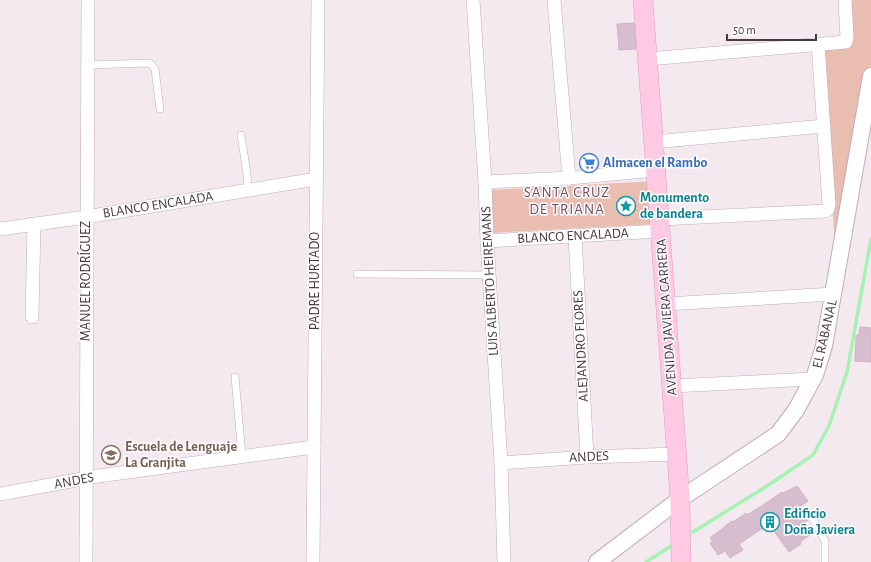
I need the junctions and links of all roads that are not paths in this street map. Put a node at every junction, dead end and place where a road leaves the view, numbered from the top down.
1 (88, 0) edge
2 (318, 0) edge
3 (473, 0) edge
4 (554, 0) edge
5 (644, 0) edge
6 (845, 0) edge
7 (818, 44) junction
8 (648, 58) junction
9 (88, 65) junction
10 (871, 76) edge
11 (160, 109) dead end
12 (824, 126) junction
13 (241, 135) dead end
14 (654, 142) junction
15 (656, 170) junction
16 (569, 178) junction
17 (316, 179) junction
18 (486, 182) junction
19 (248, 190) junction
20 (86, 217) junction
21 (34, 224) junction
22 (660, 225) junction
23 (0, 230) edge
24 (575, 236) junction
25 (486, 241) junction
26 (356, 274) dead end
27 (489, 275) junction
28 (834, 294) junction
29 (666, 304) junction
30 (32, 317) dead end
31 (235, 377) dead end
32 (813, 379) junction
33 (672, 386) junction
34 (314, 447) junction
35 (677, 454) junction
36 (242, 456) junction
37 (588, 457) junction
38 (501, 463) junction
39 (86, 479) junction
40 (0, 494) edge
41 (680, 499) junction
42 (810, 514) dead end
43 (86, 562) edge
44 (313, 562) edge
45 (504, 562) edge
46 (598, 562) edge
47 (681, 562) edge
48 (825, 562) edge

1 - 9 street, MANUEL RODRÍGUEZ
2 - 17 street, PADRE HURTADO
3 - 18 street, LUIS ALBERTO HEIREMANS
4 - 16 street
5 - 8 main road, AVENIDA JAVIERA CARRERA
6 - 7 street
7 - 8 street
7 - 12 street
8 - 14 main road, AVENIDA JAVIERA CARRERA
9 - 11 lane
9 - 20 street, MANUEL RODRÍGUEZ
10 - 28 street, EL RABANAL
12 - 14 street
12 - 22 street, BLANCO ENCALADA
13 - 19 lane
14 - 15 main road, AVENIDA JAVIERA CARRERA
15 - 16 street
15 - 22 main road, AVENIDA JAVIERA CARRERA
16 - 18 street
17 - 19 street, BLANCO ENCALADA
17 - 34 street, PADRE HURTADO
18 - 25 street, LUIS ALBERTO HEIREMANS
19 - 20 street, BLANCO ENCALADA
20 - 21 street, BLANCO ENCALADA
20 - 39 street, MANUEL RODRÍGUEZ
21 - 23 street, BLANCO ENCALADA
21 - 30 street
22 - 24 street, BLANCO ENCALADA
22 - 29 main road, AVENIDA JAVIERA CARRERA
24 - 25 street, BLANCO ENCALADA
24 - 37 street, ALEJANDRO FLORES
25 - 27 street, LUIS ALBERTO HEIREMANS
26 - 27 lane
27 - 38 street, LUIS ALBERTO HEIREMANS
28 - 29 street
28 - 32 street, EL RABANAL
29 - 33 main road, AVENIDA JAVIERA CARRERA
31 - 36 lane
32 - 33 street
32 - 41 street, EL RABANAL
33 - 35 main road, AVENIDA JAVIERA CARRERA
34 - 36 street, ANDES
34 - 44 street, PADRE HURTADO
35 - 37 street, ANDES
35 - 41 main road, AVENIDA JAVIERA CARRERA
36 - 39 street, ANDES
37 - 38 street, ANDES
38 - 45 street, LUIS ALBERTO HEIREMANS
39 - 40 street, ANDES
39 - 43 street, MANUEL RODRÍGUEZ
41 - 46 street, EL RABANAL
41 - 47 main road, AVENIDA JAVIERA CARRERA
42 - 48 lane

